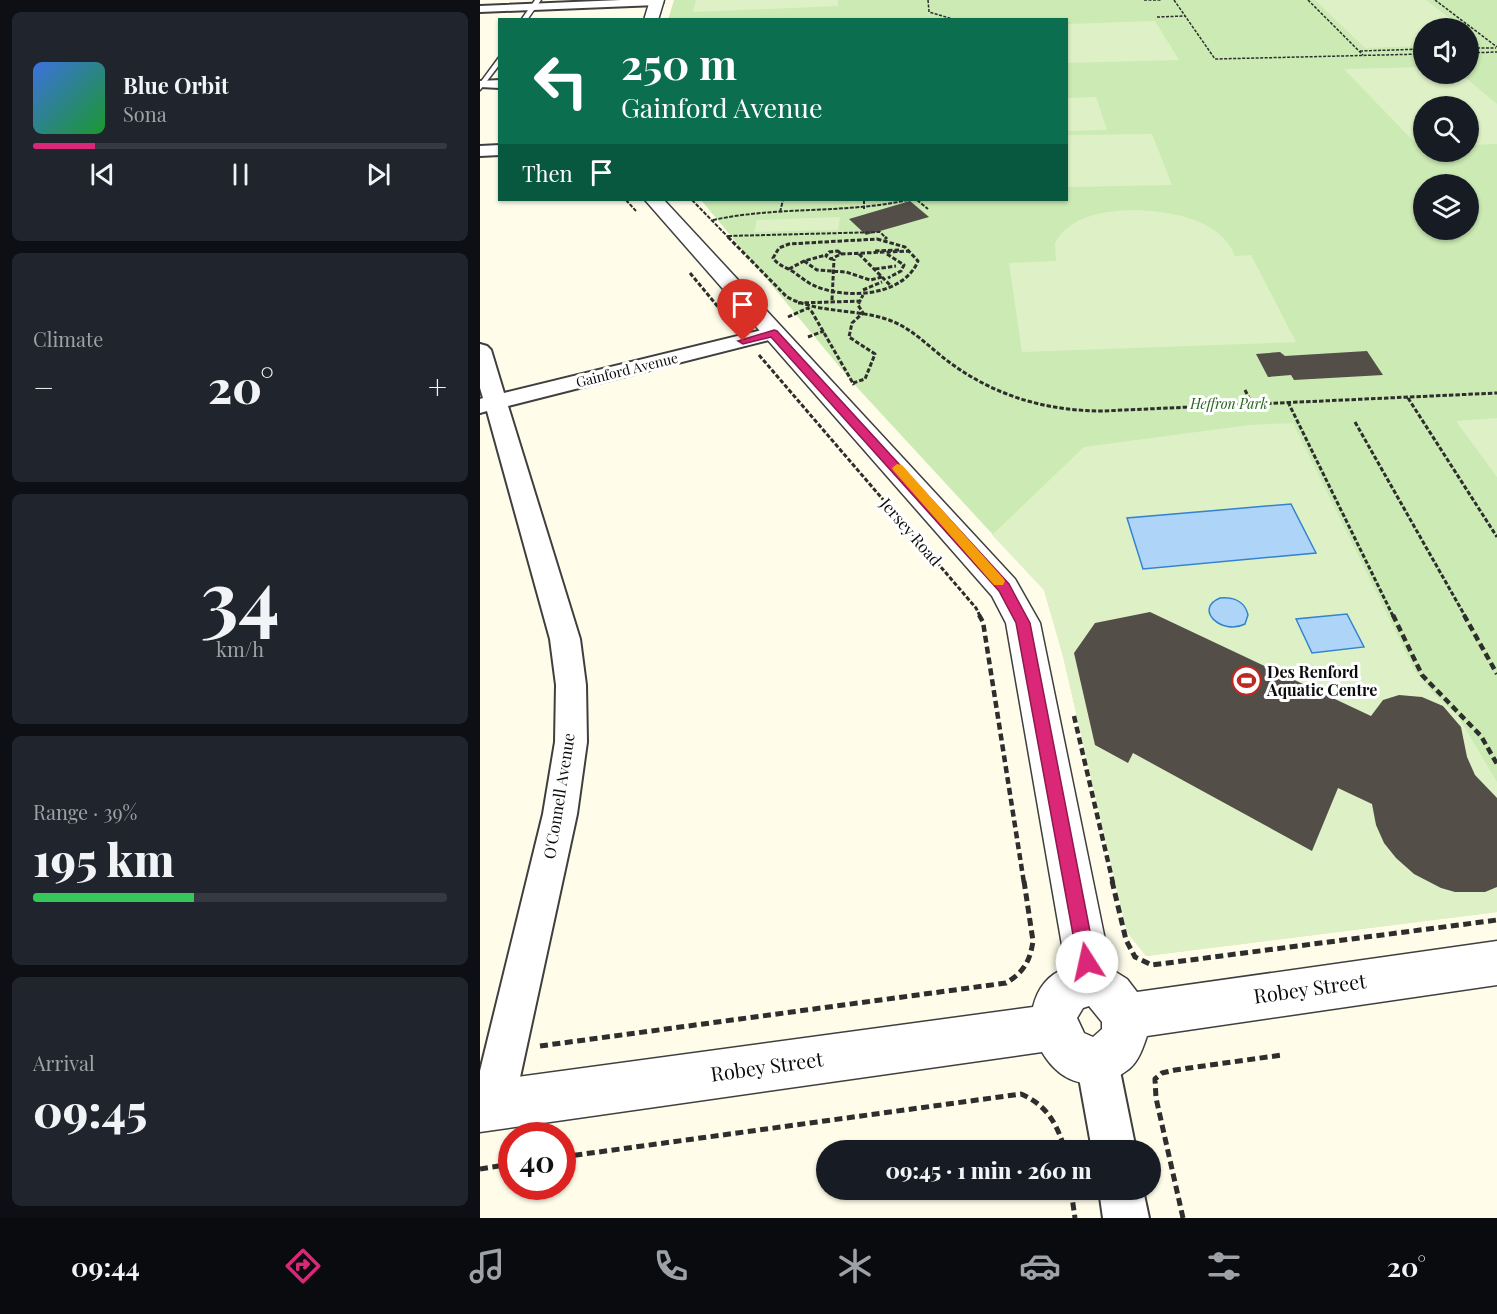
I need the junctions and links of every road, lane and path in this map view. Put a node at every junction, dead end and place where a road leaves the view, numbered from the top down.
1 (928, 0) edge
2 (1144, 0) edge
3 (1162, 0) edge
4 (1174, 0) edge
5 (1308, 0) edge
6 (1435, 0) edge
7 (657, 1) edge
8 (535, 3) edge
9 (480, 9) edge
10 (1186, 16) junction
11 (1157, 17) dead end
12 (525, 18) edge
13 (652, 18) edge
14 (949, 18) edge
15 (1497, 47) edge
16 (1479, 48) edge
17 (1413, 50) edge
18 (1360, 51) junction
19 (1479, 52) edge
20 (1497, 52) edge
21 (1413, 54) edge
22 (1364, 55) junction
23 (498, 61) edge
24 (498, 84) edge
25 (481, 86) edge
26 (498, 150) edge
27 (480, 151) edge
28 (629, 201) edge
29 (693, 201) edge
30 (783, 201) edge
31 (864, 201) edge
32 (883, 201) edge
33 (904, 201) edge
34 (917, 201) edge
35 (883, 207) junction
36 (647, 208) edge
37 (864, 209) junction
38 (928, 209) dead end
39 (780, 212) junction
40 (712, 220) junction
41 (728, 236) junction
42 (834, 241) junction
43 (884, 250) dead end
44 (910, 250) junction
45 (834, 251) junction
46 (859, 253) junction
47 (841, 254) junction
48 (886, 254) dead end
49 (826, 255) junction
50 (834, 259) junction
51 (804, 261) junction
52 (896, 266) dead end
53 (685, 268) dead end
54 (789, 269) junction
55 (874, 269) junction
56 (833, 271) junction
57 (882, 277) junction
58 (888, 279) dead end
59 (882, 282) dead end
60 (892, 286) junction
61 (863, 290) dead end
62 (832, 291) junction
63 (863, 295) dead end
64 (832, 300) junction
65 (862, 301) junction
66 (797, 303) junction
67 (863, 313) junction
68 (774, 333) junction
69 (743, 341) junction
70 (480, 350) edge
71 (854, 383) dead end
72 (1245, 390) dead end
73 (1497, 393) edge
74 (1408, 397) junction
75 (1288, 402) junction
76 (488, 404) edge
77 (1252, 404) junction
78 (1355, 422) dead end
79 (1497, 537) edge
80 (1497, 674) edge
81 (1497, 764) edge
82 (1497, 920) edge
83 (1135, 957) dead end
84 (1497, 963) edge
85 (1091, 983) junction
86 (1124, 1018) junction
87 (1054, 1027) junction
88 (506, 1051) junction
89 (1282, 1055) dead end
90 (1097, 1061) junction
91 (487, 1106) edge
92 (1062, 1140) edge
93 (1112, 1140) edge
94 (576, 1155) edge
95 (498, 1166) edge
96 (480, 1169) edge
97 (1072, 1200) edge
98 (1123, 1200) edge
99 (1075, 1218) edge
100 (1126, 1218) edge
101 (1184, 1218) edge

1 - 14 path
2 - 3 path
4 - 10 path
5 - 18 path
6 - 15 path
7 - 8 street
7 - 13 street
8 - 9 street
8 - 12 lane
10 - 11 path
10 - 22 path
15 - 16 path
17 - 18 path
18 - 22 path
19 - 20 path
21 - 22 path
23 - 25 lane
24 - 25 street
26 - 27 street
28 - 36 path
29 - 40 path
30 - 39 path
31 - 37 path
32 - 35 path
33 - 35 path
34 - 38 path
35 - 37 path
36 - 68 street, Jersey Road
37 - 39 path
39 - 40 path
40 - 41 path
41 - 43 path
41 - 66 path
42 - 44 path
42 - 45 path
42 - 54 path
44 - 46 path
44 - 60 path
45 - 47 path
45 - 49 path
46 - 47 path
46 - 55 path
47 - 50 path
48 - 58 path
49 - 50 path
49 - 51 path
50 - 56 path
51 - 54 path
51 - 56 path
52 - 55 path
53 - 69 path, Jersey Road
54 - 62 path
55 - 57 path
56 - 57 path
56 - 62 path
57 - 60 path
59 - 61 path
60 - 62 path
62 - 64 path
63 - 65 path
64 - 65 path
64 - 66 path
65 - 67 path
66 - 67 path
67 - 71 path
67 - 77 path
68 - 69 street, Gainford Avenue
68 - 85 street, Jersey Road
69 - 76 street, Gainford Avenue
69 - 88 path, Jersey Road
70 - 76 street, O'Connell Avenue
72 - 77 path
73 - 74 path
74 - 75 path
74 - 79 path
75 - 77 path
75 - 81 path
76 - 88 street, O'Connell Avenue
78 - 80 path
82 - 83 path
84 - 86 street, Robey Street
85 - 86 street
85 - 87 street
86 - 90 street
87 - 90 street
87 - 91 street, Robey Street
88 - 91 street, O'Connell Avenue
89 - 101 path
90 - 93 street
92 - 94 path
95 - 96 path
97 - 99 path
98 - 100 street

